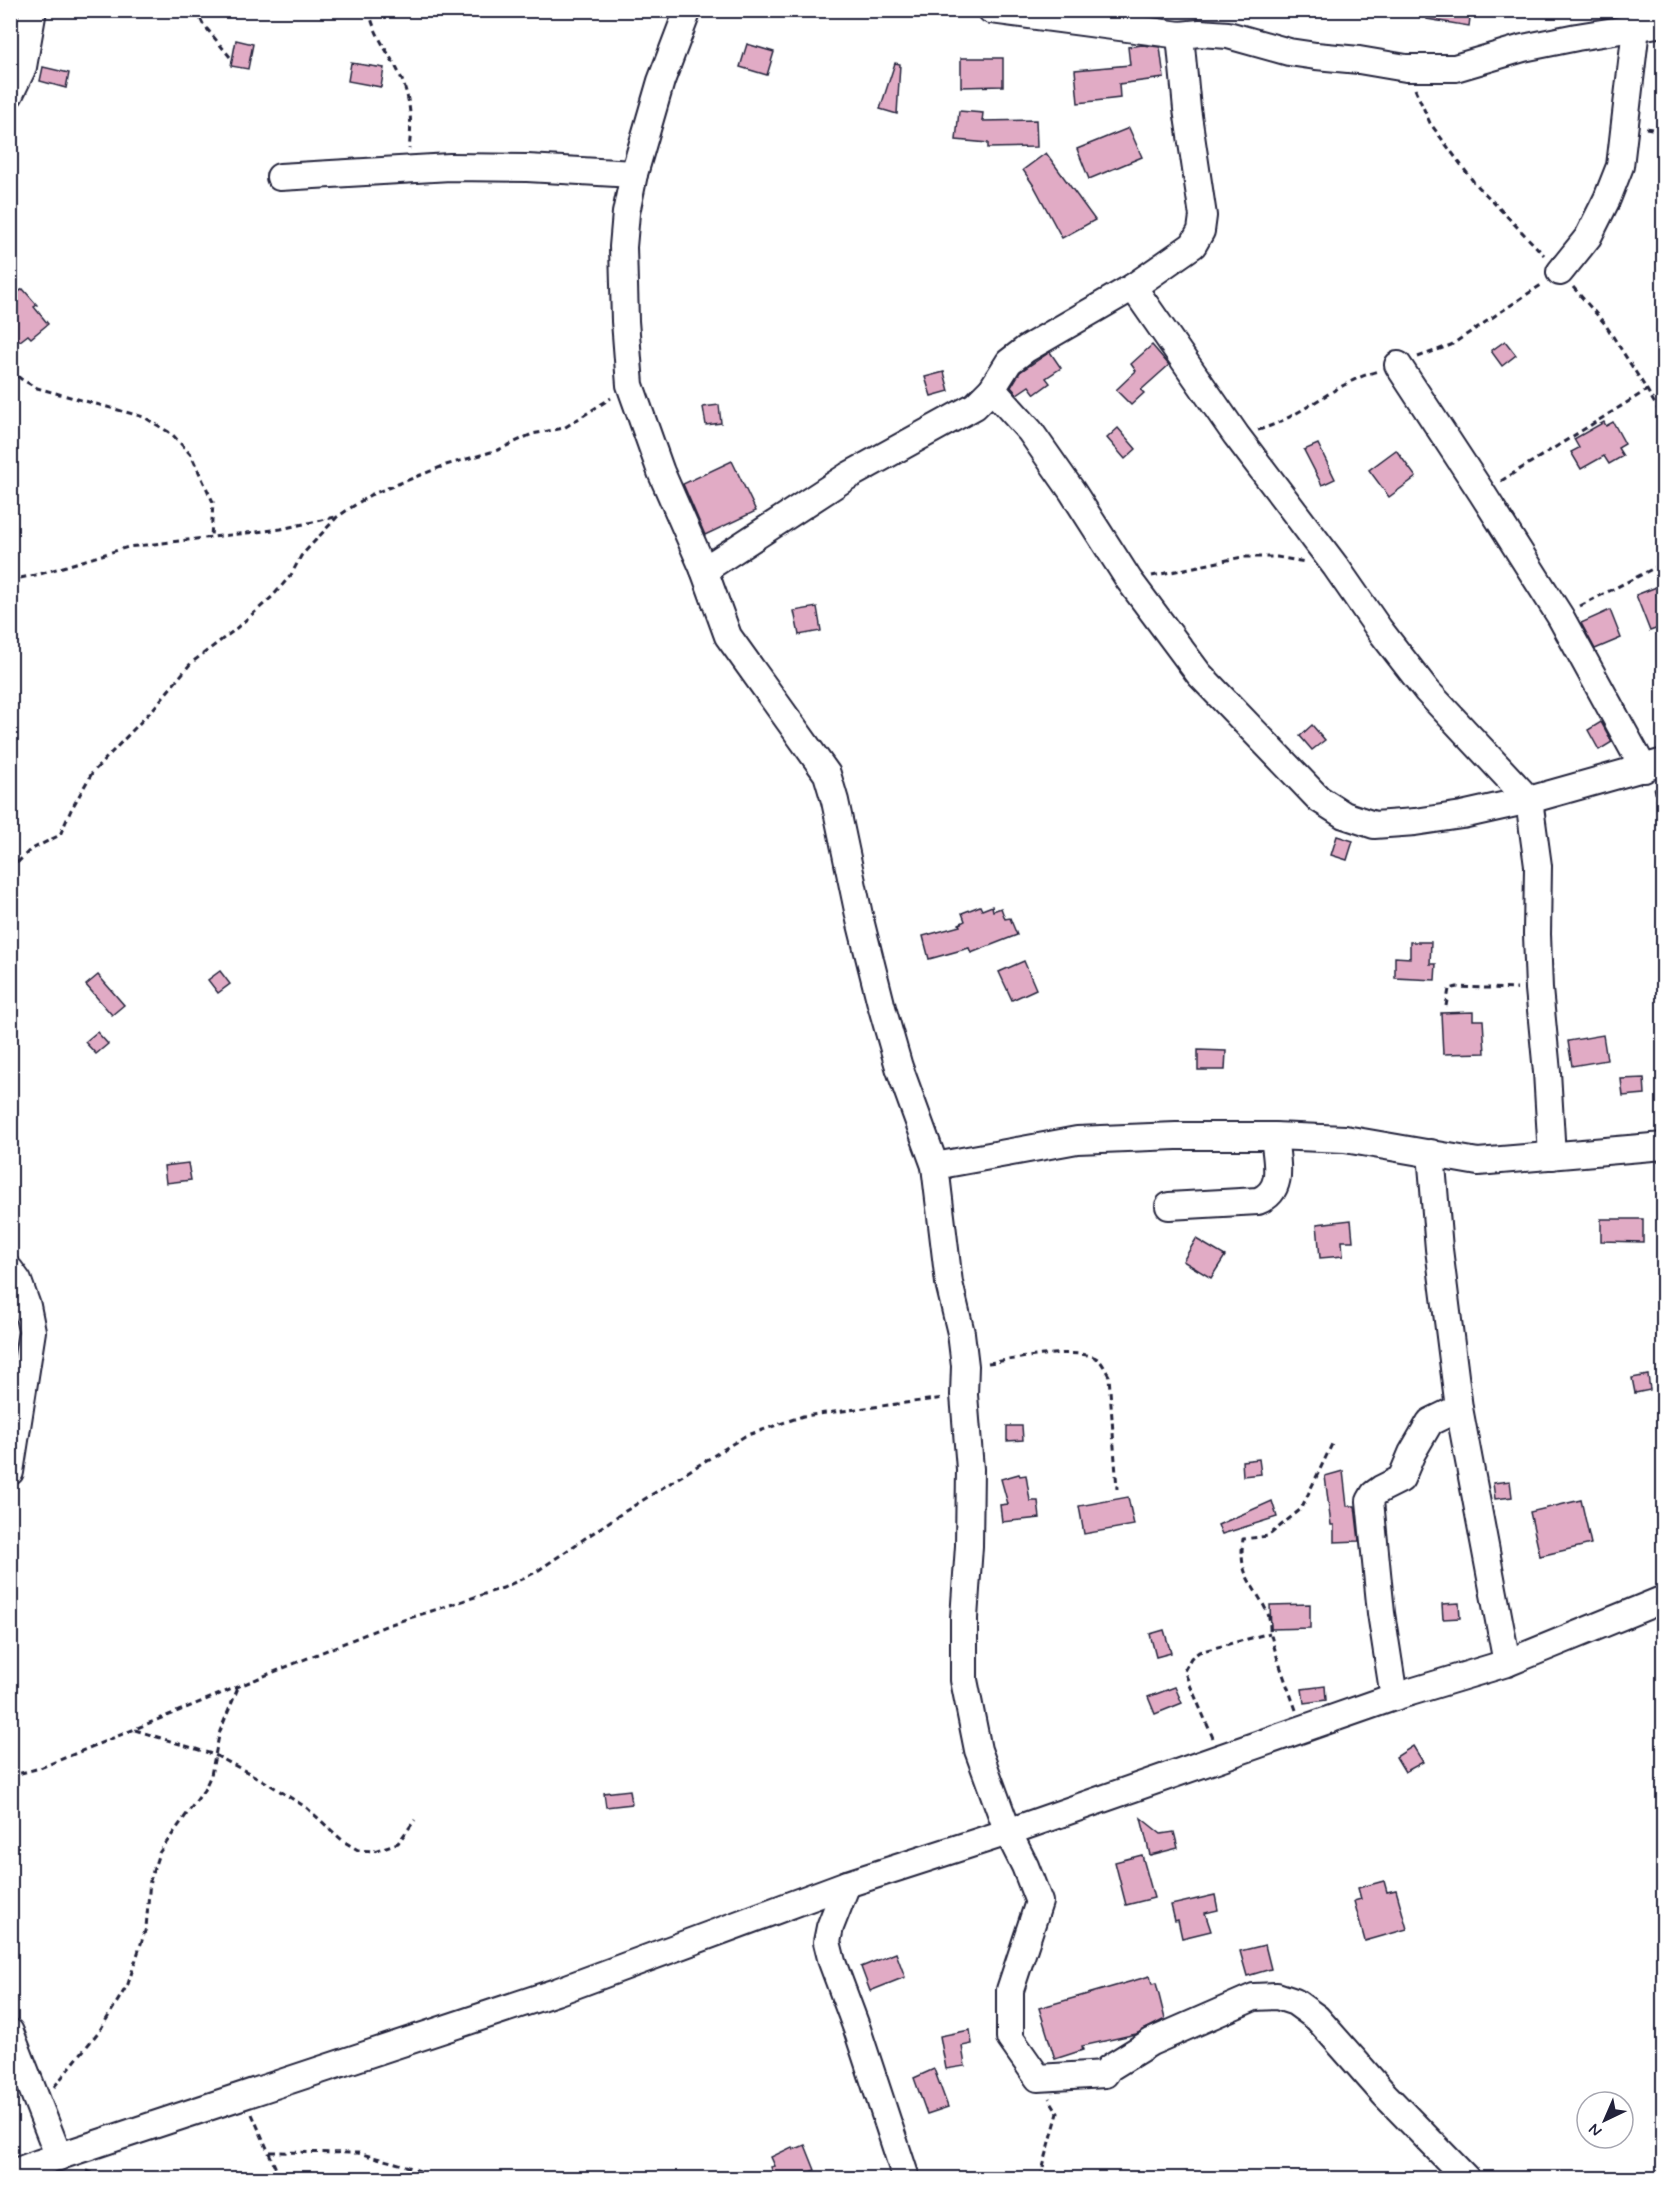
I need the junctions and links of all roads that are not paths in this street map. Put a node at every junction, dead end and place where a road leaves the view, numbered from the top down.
1 (33, 10) edge
2 (688, 10) edge
3 (991, 10) edge
4 (1664, 23) edge
5 (1195, 26) edge
6 (1636, 28) junction
7 (10, 94) edge
8 (634, 174) junction
9 (280, 177) dead end
10 (1560, 272) road end
11 (1133, 286) junction
12 (1398, 365) dead end
13 (992, 390) junction
14 (704, 570) junction
15 (1653, 766) edge
16 (1529, 800) junction
17 (1274, 1136) junction
18 (1664, 1146) edge
19 (1431, 1154) junction
20 (1552, 1156) junction
21 (935, 1166) junction
22 (1169, 1206) dead end
23 (10, 1270) edge
24 (1459, 1408) junction
25 (10, 1472) edge
26 (1664, 1599) edge
27 (1507, 1663) junction
28 (1394, 1697) junction
29 (1008, 1832) junction
30 (847, 1884) junction
31 (794, 1904) junction
32 (827, 1942) junction
33 (10, 2032) edge
34 (59, 2157) junction
35 (10, 2174) edge
36 (906, 2178) edge
37 (1466, 2178) edge

1 - 7 street
2 - 8 street
3 - 5 street
4 - 6 street
5 - 6 street
5 - 11 street
6 - 10 street
8 - 9 street
8 - 14 street
11 - 13 street
11 - 16 street
12 - 15 street
13 - 14 street
13 - 16 street
14 - 21 street
15 - 16 street
16 - 20 street
17 - 19 street
17 - 21 street
17 - 22 street
18 - 20 street
19 - 20 street
19 - 24 street
21 - 29 street
23 - 25 street
24 - 27 street
24 - 28 street
26 - 27 street
27 - 28 street
28 - 29 street
29 - 30 street
29 - 37 street
30 - 31 street
30 - 32 street
31 - 32 street
31 - 34 street
32 - 36 street
33 - 34 street
34 - 35 street

